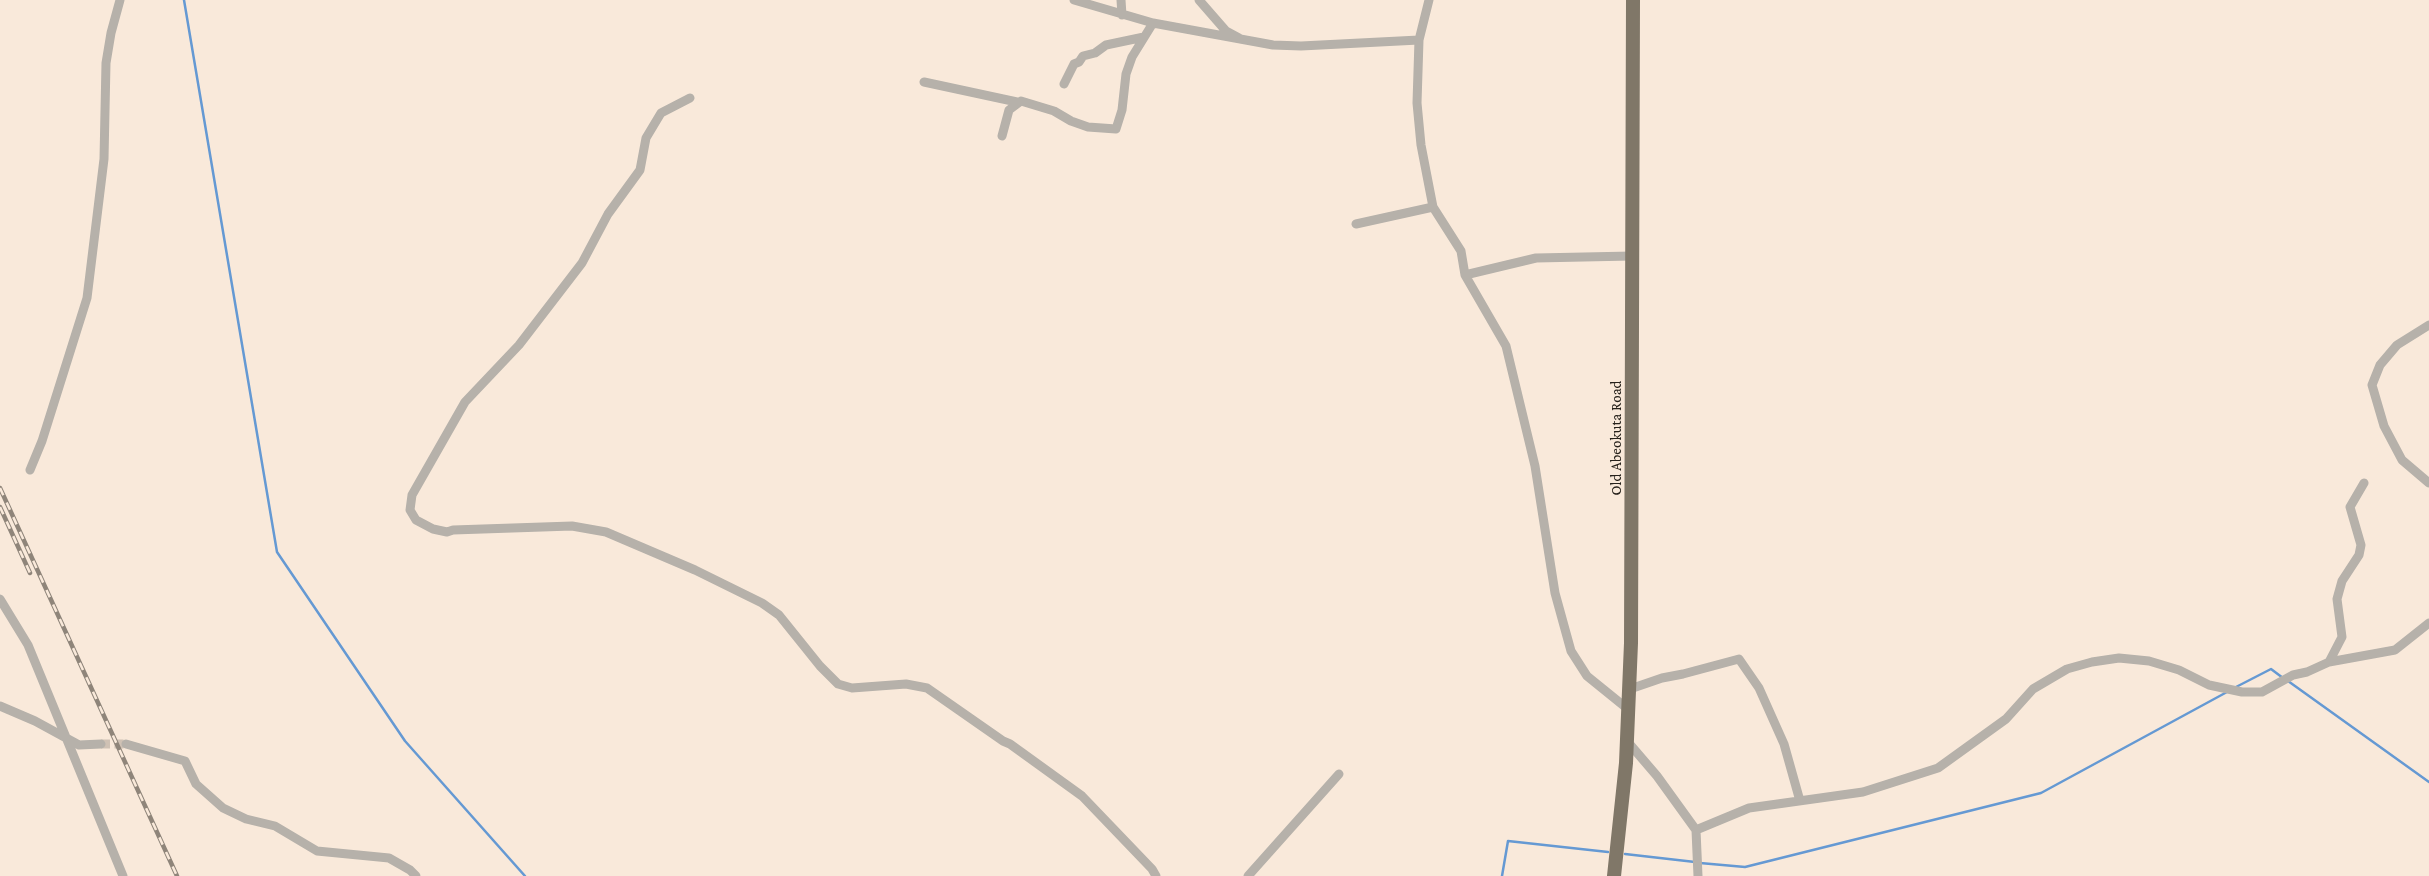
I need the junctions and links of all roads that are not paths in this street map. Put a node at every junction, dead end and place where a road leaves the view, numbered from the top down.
1 (120, 0) edge
2 (1074, 0) edge
3 (1121, 0) edge
4 (1199, 0) edge
5 (1429, 0) edge
6 (1633, 0) edge
7 (1122, 15) junction
8 (1153, 23) junction
9 (1144, 36) junction
10 (1419, 40) junction
11 (1243, 41) junction
12 (924, 82) dead end
13 (1064, 84) dead end
14 (690, 98) dead end
15 (1017, 102) junction
16 (1002, 136) dead end
17 (1433, 207) junction
18 (1356, 224) dead end
19 (1632, 256) junction
20 (1465, 275) junction
21 (2429, 325) edge
22 (30, 470) dead end
23 (2364, 483) dead end
24 (2429, 483) edge
25 (0, 599) edge
26 (2429, 623) edge
27 (2329, 662) junction
28 (1630, 689) junction
29 (0, 706) edge
30 (1629, 710) junction
31 (65, 737) junction
32 (1627, 741) junction
33 (101, 744) tunnel mouth
34 (126, 744) tunnel mouth
35 (1340, 774) dead end
36 (1800, 801) junction
37 (1696, 830) junction
38 (123, 876) edge
39 (416, 876) edge
40 (1156, 876) edge
41 (1248, 876) edge
42 (1614, 876) edge
43 (1698, 876) edge

1 - 22 street
2 - 7 street
3 - 7 street
4 - 11 street
5 - 10 street
6 - 19 highway, Old Abeokuta Road
7 - 8 street
8 - 9 street
8 - 11 street
9 - 13 street
9 - 15 street
10 - 11 street
10 - 17 street
12 - 15 street
14 - 40 street
15 - 16 street
17 - 18 street
17 - 20 street
19 - 20 street
19 - 28 highway, Old Abeokuta Road
20 - 30 street
21 - 24 street
23 - 27 street
25 - 31 street
26 - 27 street
27 - 36 street
28 - 30 highway, Old Abeokuta Road
28 - 36 street
29 - 31 street
30 - 32 highway, Old Abeokuta Road
31 - 33 street
31 - 38 street
32 - 37 street
32 - 42 highway, Old Abeokuta Road
34 - 39 street
35 - 41 street
36 - 37 street
37 - 43 street

